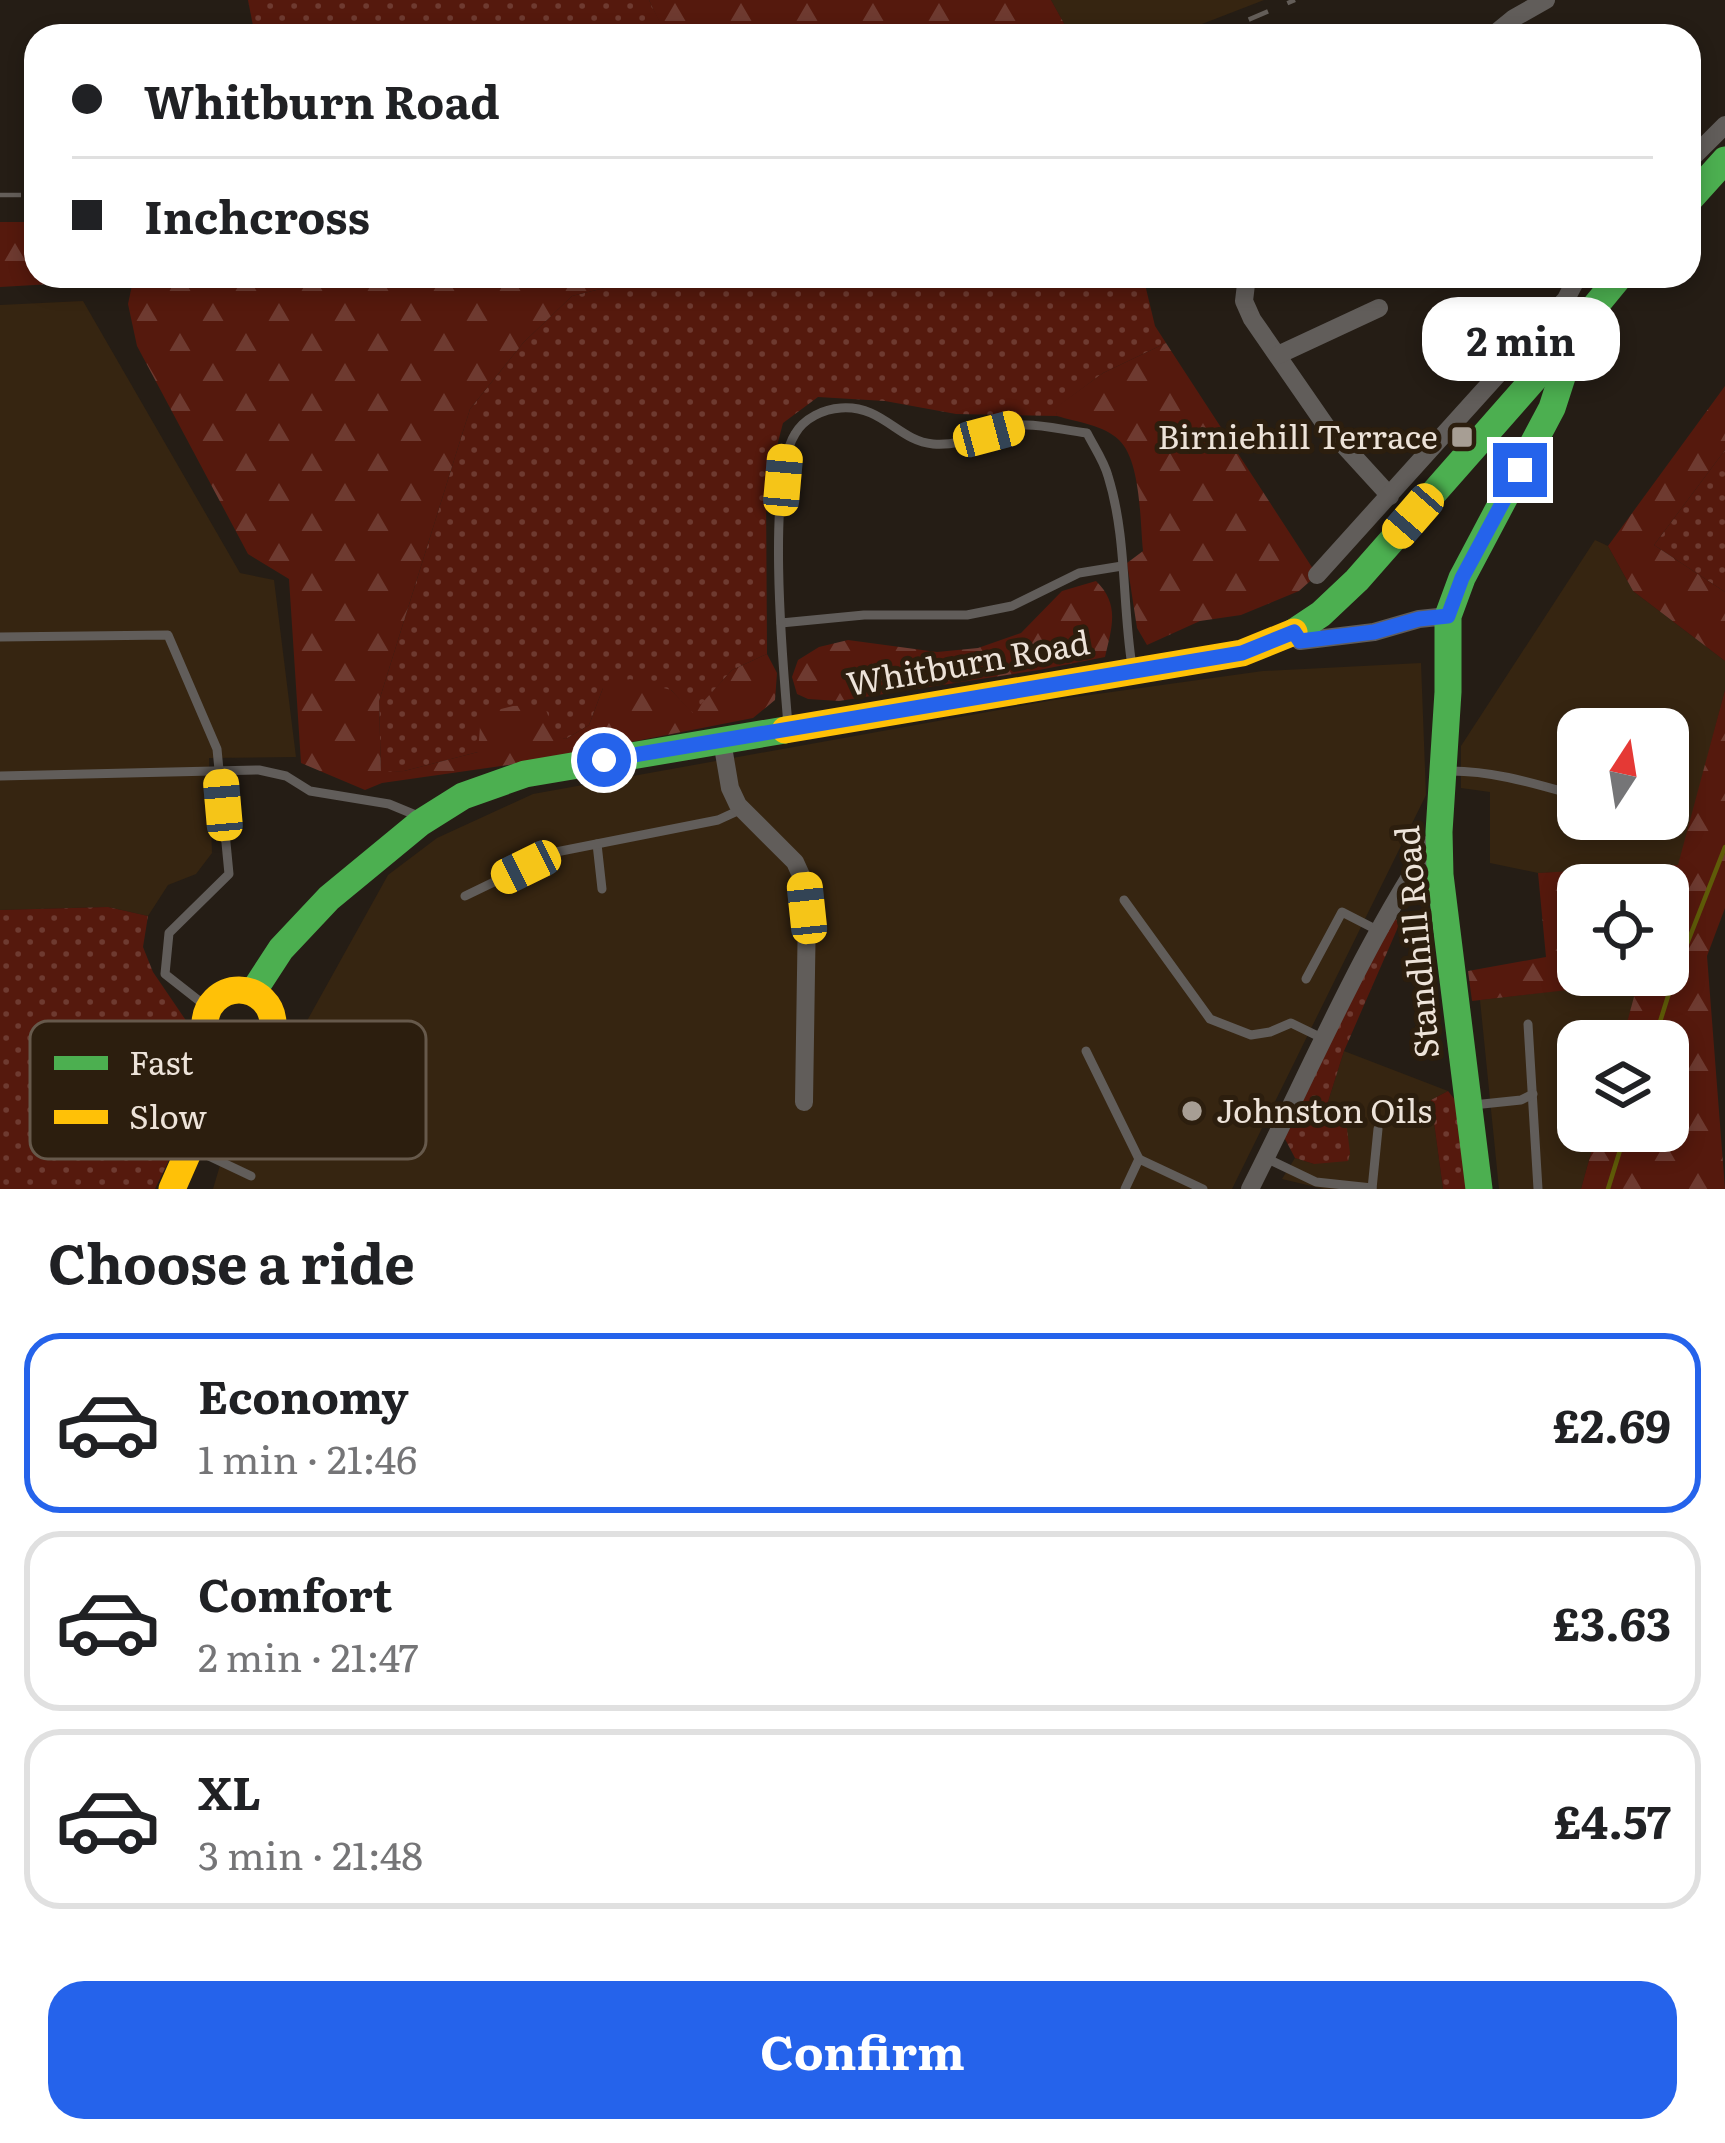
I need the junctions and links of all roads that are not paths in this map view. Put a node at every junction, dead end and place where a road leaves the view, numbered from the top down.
1 (1546, 0) edge
2 (1507, 24) edge
3 (1725, 125) edge
4 (1712, 171) edge
5 (1246, 288) edge
6 (1572, 288) edge
7 (1611, 288) edge
8 (1378, 308) dead end
9 (1278, 355) junction
10 (1555, 356) junction
11 (1390, 496) junction
12 (1122, 566) junction
13 (1317, 575) dead end
14 (1448, 616) junction
15 (781, 622) junction
16 (1294, 632) junction
17 (0, 637) edge
18 (1133, 671) junction
19 (788, 729) junction
20 (722, 740) junction
21 (220, 771) junction
22 (1444, 772) junction
23 (0, 776) edge
24 (1557, 791) edge
25 (742, 809) junction
26 (425, 819) junction
27 (1439, 832) junction
28 (597, 844) junction
29 (602, 889) dead end
30 (465, 896) dead end
31 (1124, 900) dead end
32 (1378, 932) junction
33 (1306, 979) dead end
34 (253, 992) junction
35 (207, 1007) junction
36 (206, 1021) edge
37 (272, 1021) edge
38 (1528, 1024) dead end
39 (1324, 1039) junction
40 (1086, 1051) dead end
41 (1533, 1094) junction
42 (804, 1102) dead end
43 (1468, 1105) junction
44 (1378, 1130) dead end
45 (1266, 1157) junction
46 (186, 1159) edge
47 (215, 1159) edge
48 (1139, 1160) junction
49 (251, 1176) dead end
50 (172, 1189) edge
51 (1125, 1189) edge
52 (1203, 1189) edge
53 (1250, 1189) edge
54 (1372, 1189) edge
55 (1478, 1189) edge
56 (1538, 1189) edge

1 - 2 street
3 - 4 street
5 - 9 street
6 - 11 street
7 - 10 main road, Whitburn Road
8 - 9 street
9 - 11 street
10 - 14 main road
10 - 16 main road, Whitburn Road
11 - 13 street
12 - 15 lane
12 - 15 lane
12 - 18 lane
14 - 16 street
14 - 22 main road, Standhill Road
15 - 19 lane
16 - 18 main road, Whitburn Road
17 - 21 lane
18 - 19 main road, Whitburn Road
19 - 20 main road, Whitburn Road
20 - 25 street
20 - 26 main road, Whitburn Road
21 - 23 lane
21 - 26 lane
21 - 35 lane
22 - 24 lane
22 - 27 main road, Standhill Road
25 - 28 lane
25 - 42 street
26 - 34 main road, Whitburn Road
27 - 32 street
27 - 43 main road, Standhill Road
28 - 29 lane
28 - 30 lane
31 - 39 lane
32 - 33 lane
32 - 39 street
34 - 35 main road
34 - 37 main road
35 - 36 main road
38 - 41 lane
39 - 45 street
40 - 48 lane
41 - 43 lane
41 - 56 lane
43 - 55 main road, Standhill Road
44 - 54 lane
45 - 53 street
45 - 54 lane
46 - 50 main road
47 - 49 lane
48 - 51 lane
48 - 52 lane

